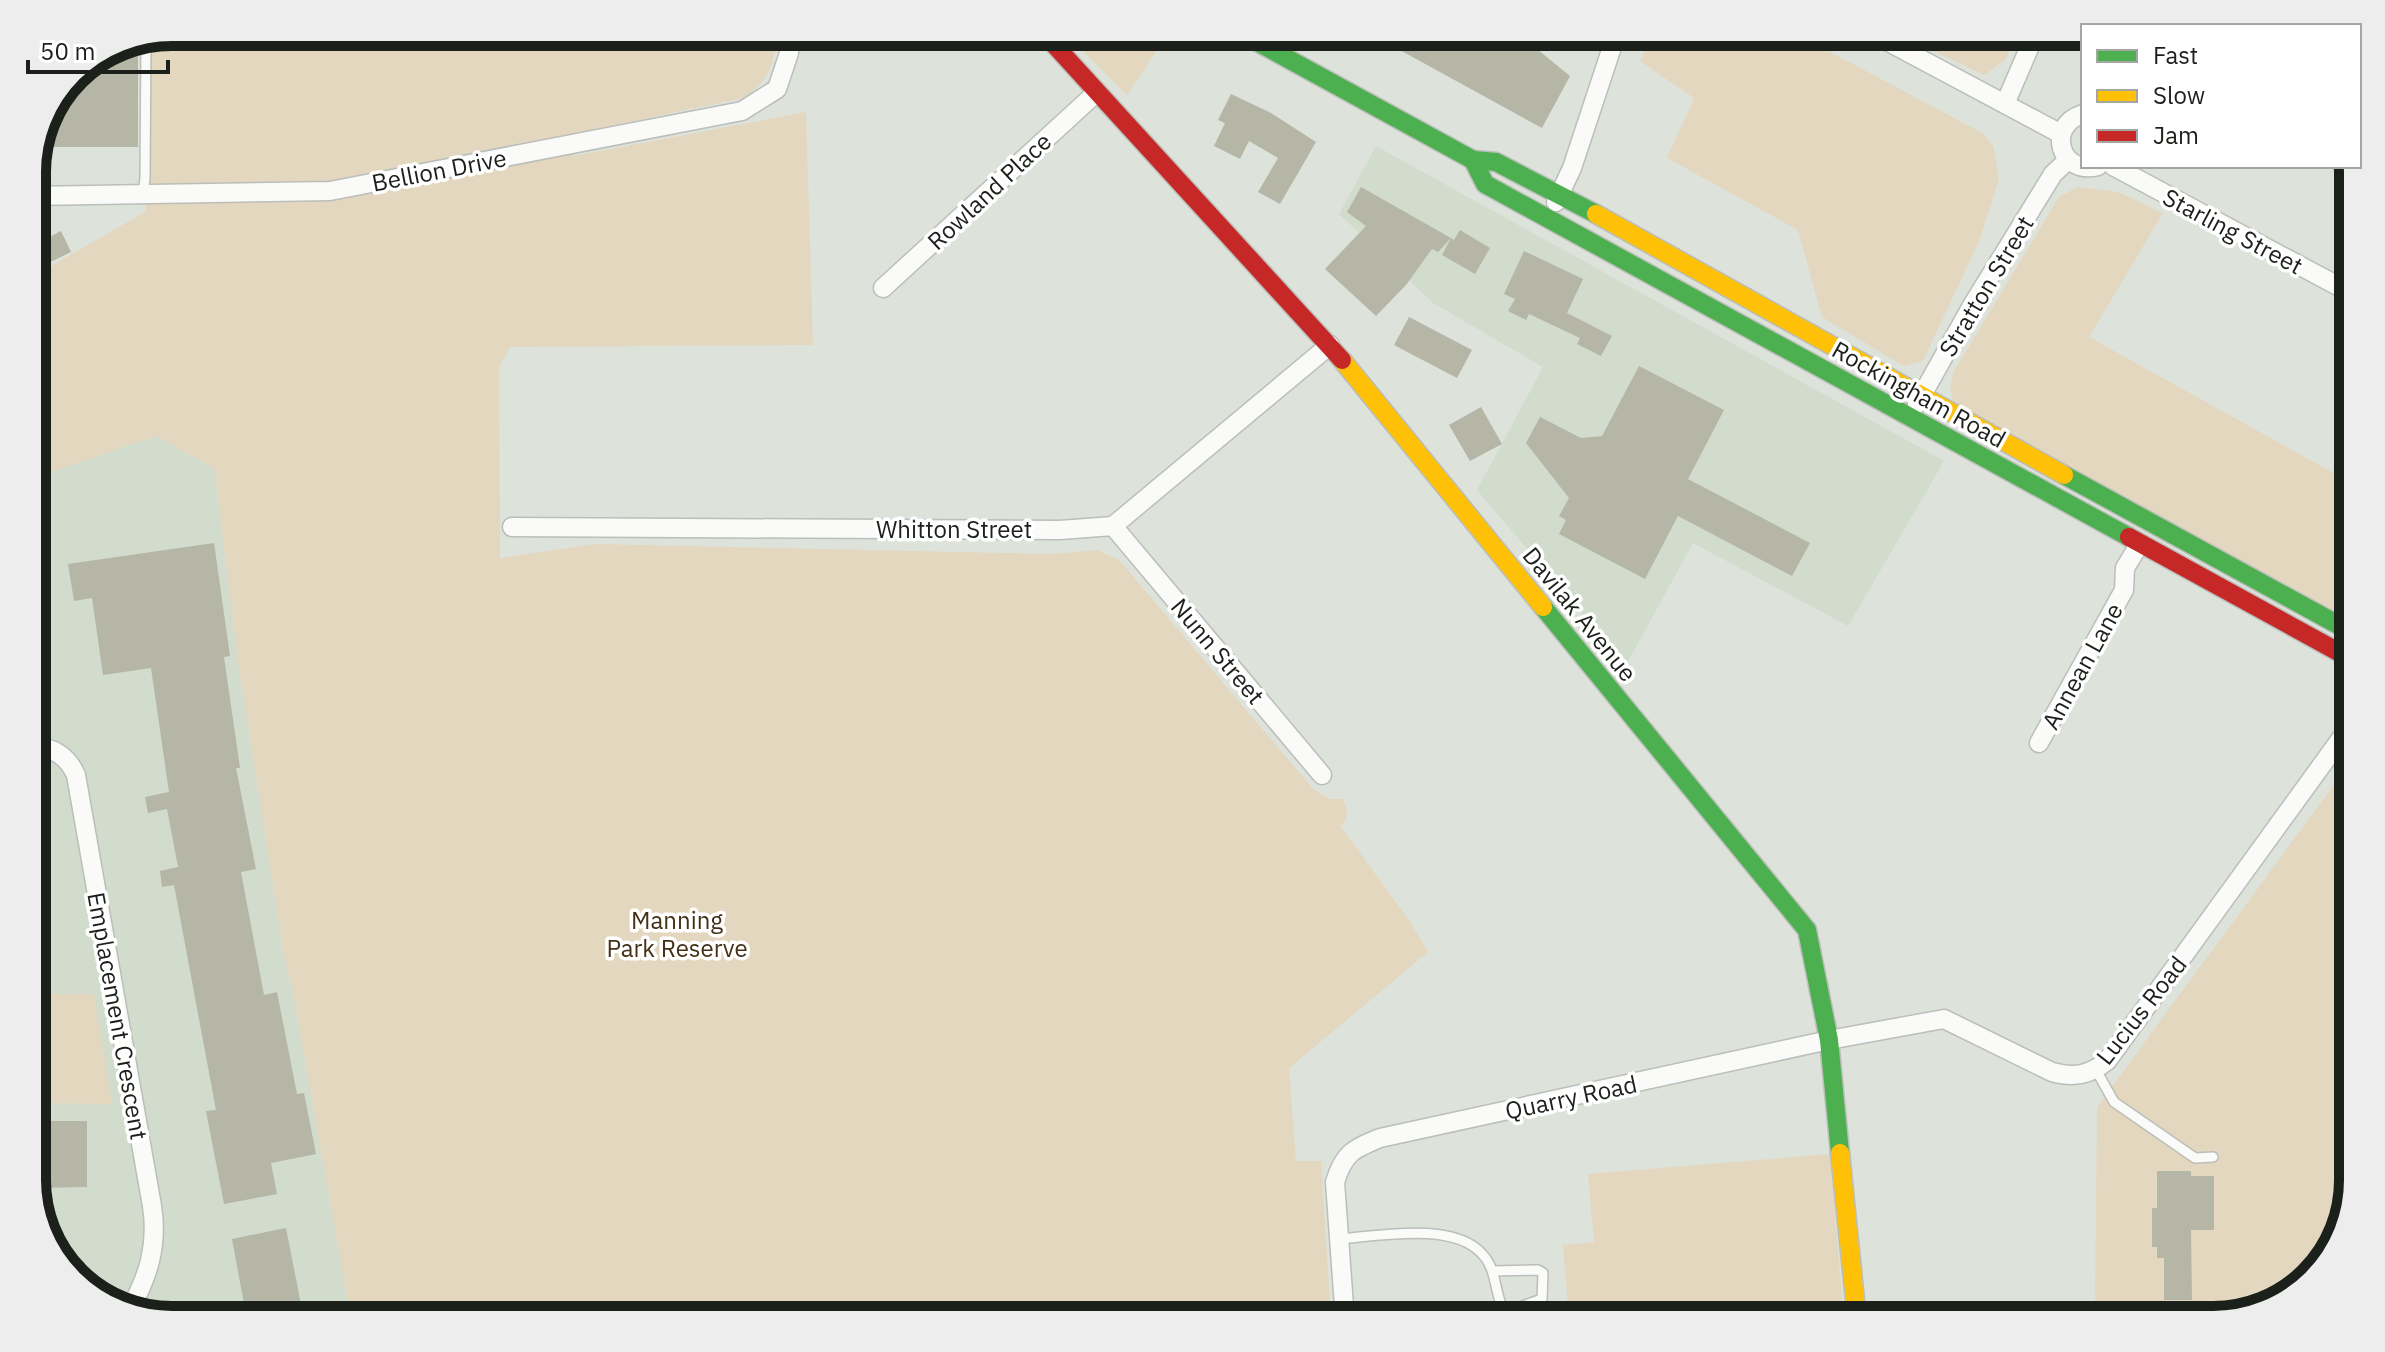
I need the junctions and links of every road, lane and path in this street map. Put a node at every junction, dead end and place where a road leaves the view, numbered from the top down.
1 (789, 46) edge
2 (1056, 46) edge
3 (1265, 46) edge
4 (1612, 46) edge
5 (1896, 46) edge
6 (2030, 46) edge
7 (146, 48) edge
8 (1096, 93) junction
9 (2005, 104) junction
10 (2081, 115) edge
11 (2061, 134) junction
12 (1473, 160) junction
13 (2068, 160) junction
14 (2081, 167) edge
15 (2117, 168) edge
16 (143, 194) junction
17 (1560, 194) junction
18 (46, 196) edge
19 (1549, 218) junction
20 (2339, 287) edge
21 (883, 288) dead end
22 (1330, 345) junction
23 (1921, 397) junction
24 (1910, 417) junction
25 (1113, 526) junction
26 (512, 527) dead end
27 (2139, 545) junction
28 (2339, 625) edge
29 (2339, 652) edge
30 (2339, 741) edge
31 (2039, 743) dead end
32 (46, 747) edge
33 (1322, 775) dead end
34 (1829, 1040) junction
35 (2096, 1070) junction
36 (2213, 1157) dead end
37 (1339, 1239) junction
38 (1492, 1271) junction
39 (135, 1300) edge
40 (1344, 1306) edge
41 (1502, 1306) edge
42 (1522, 1306) edge
43 (1856, 1306) edge

1 - 16 street, Bellion Drive
2 - 8 main road, Davilak Avenue
3 - 12 main road, Rockingham Road
4 - 17 street
5 - 9 street
6 - 9 street
7 - 16 lane
8 - 21 street, Rowland Place
8 - 22 main road, Davilak Avenue
9 - 11 street
10 - 11 street
11 - 13 street
12 - 17 main road, Rockingham Road
12 - 19 main road, Rockingham Road
13 - 14 street
13 - 23 street, Stratton Street
15 - 20 street, Starling Street
16 - 18 street, Bellion Drive
17 - 19 street
17 - 23 main road, Rockingham Road
19 - 24 main road, Rockingham Road
22 - 25 street
22 - 34 main road, Davilak Avenue
23 - 24 street, Stratton Street
23 - 28 main road, Rockingham Road
24 - 27 main road, Rockingham Road
25 - 26 street, Whitton Street
25 - 33 street, Nunn Street
27 - 29 main road, Rockingham Road
27 - 31 street, Annean Lane
30 - 35 street, Lucius Road
32 - 39 street, Emplacement Crescent
34 - 35 street, Lucius Road
34 - 37 street, Quarry Road
34 - 43 main road, Davilak Avenue
35 - 36 lane
37 - 38 lane
37 - 40 street
38 - 41 lane
38 - 42 lane

